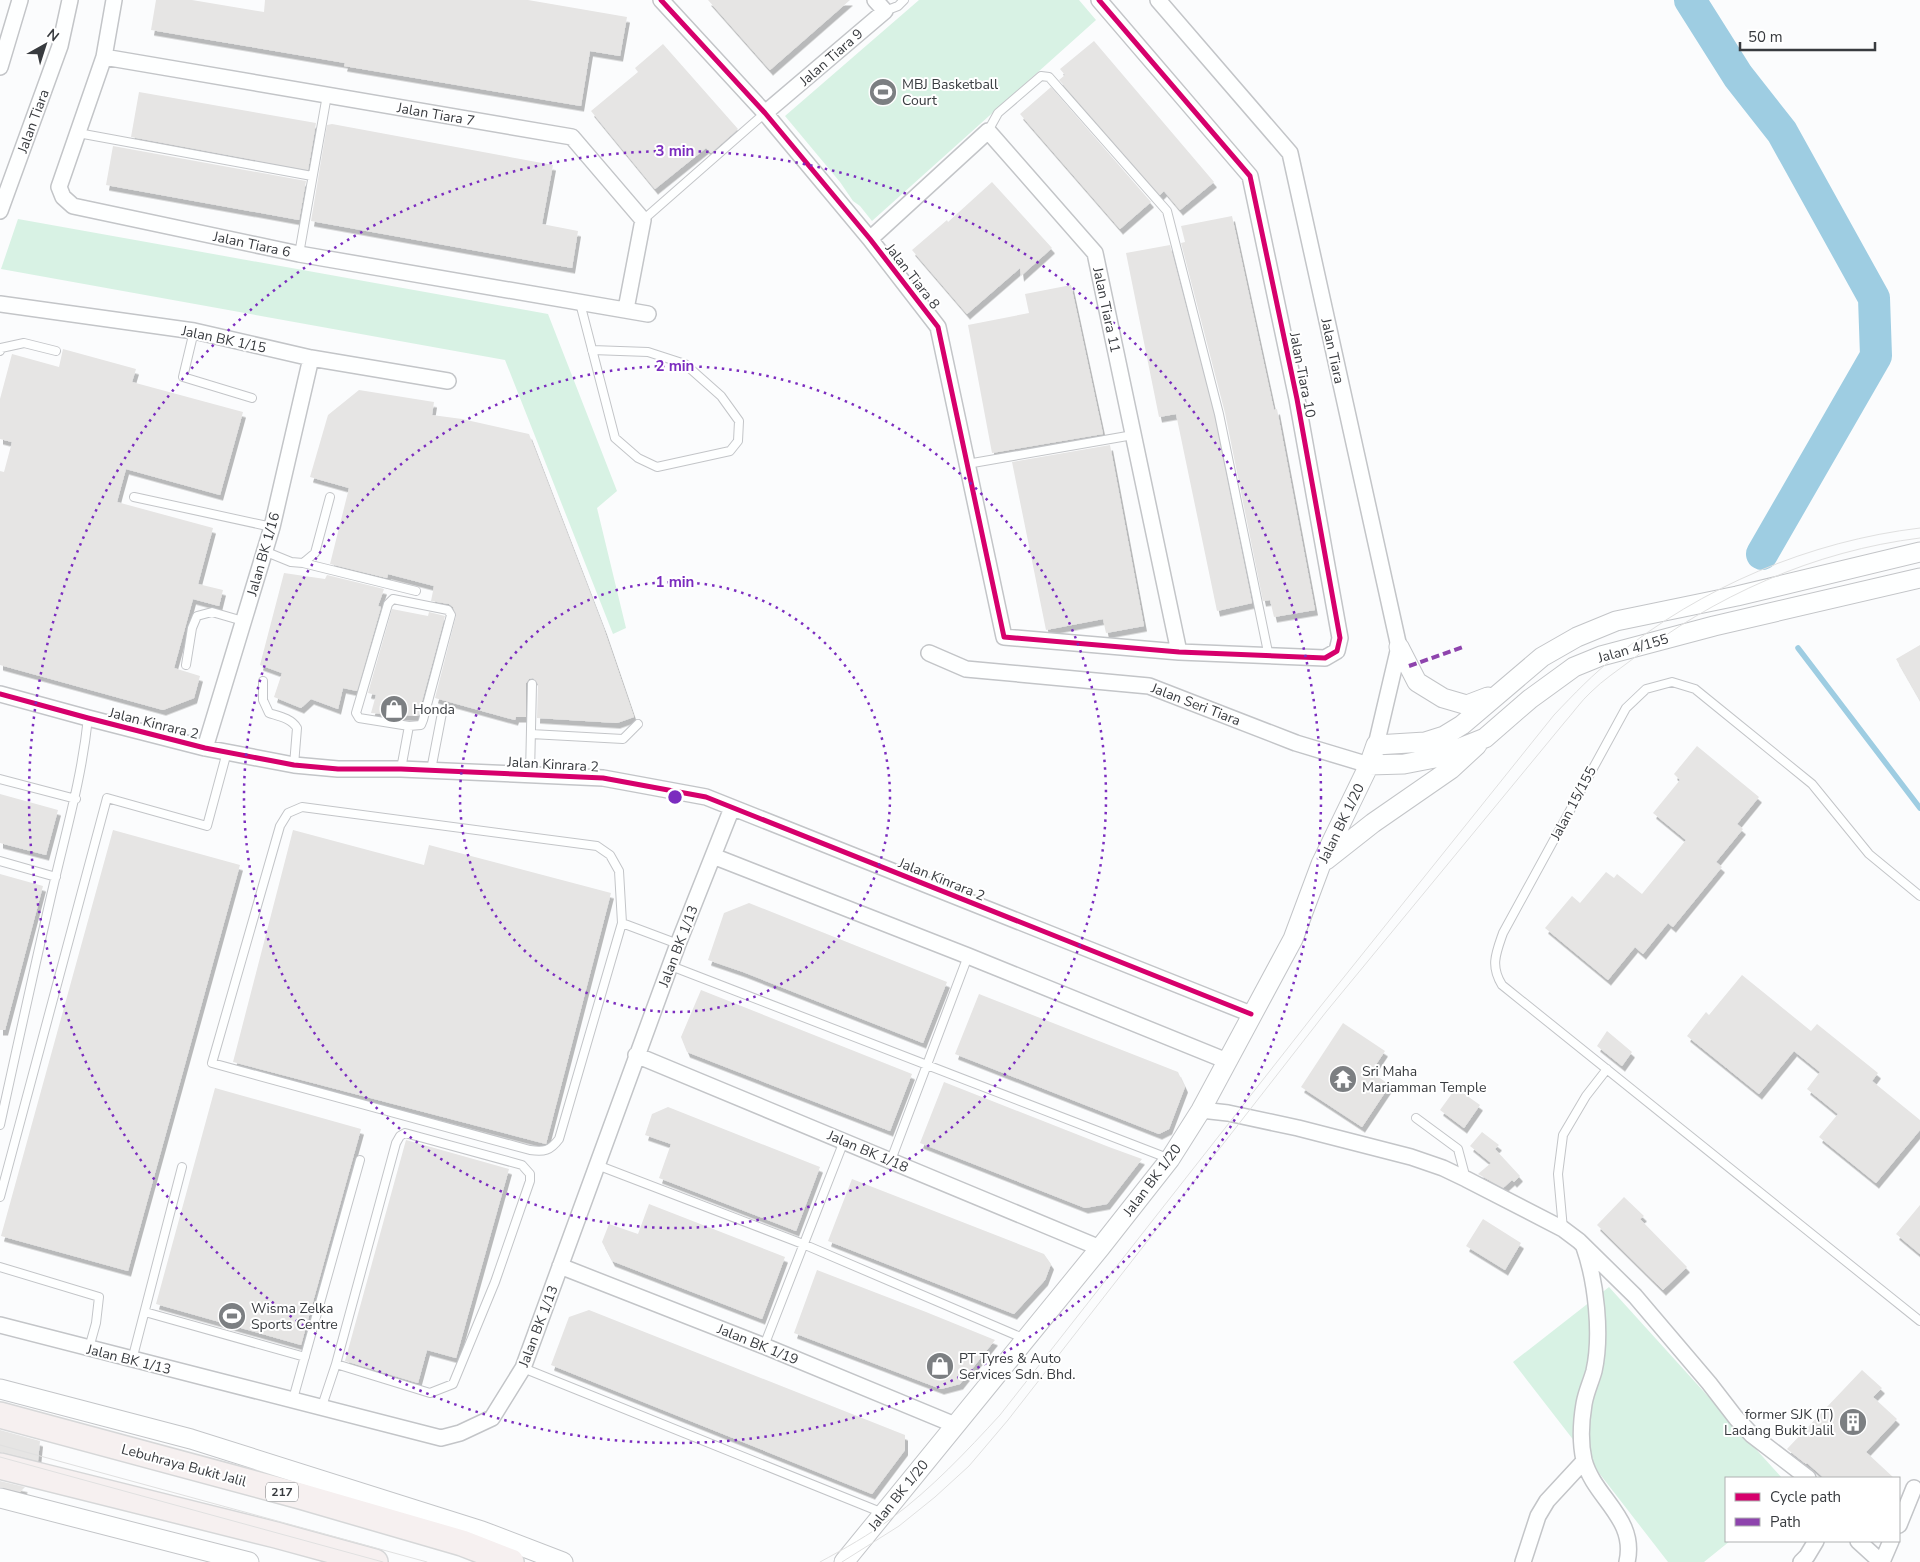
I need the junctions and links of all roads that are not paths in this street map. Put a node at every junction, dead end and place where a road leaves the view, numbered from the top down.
1 (20, 0) edge
2 (70, 0) edge
3 (114, 0) edge
4 (661, 0) edge
5 (904, 0) edge
6 (1099, 0) edge
7 (1158, 0) edge
8 (880, 6) edge
9 (104, 58) junction
10 (0, 67) edge
11 (327, 95) junction
12 (765, 113) junction
13 (988, 132) junction
14 (78, 133) junction
15 (312, 176) junction
16 (0, 211) edge
17 (643, 220) junction
18 (870, 239) junction
19 (298, 254) junction
20 (580, 303) junction
21 (0, 304) edge
22 (626, 309) junction
23 (648, 314) dead end
24 (194, 331) junction
25 (0, 350) edge
26 (592, 350) junction
27 (56, 351) dead end
28 (311, 358) junction
29 (448, 381) dead end
30 (252, 398) dead end
31 (1133, 435) junction
32 (967, 464) junction
33 (134, 497) dead end
34 (330, 497) dead end
35 (272, 527) junction
36 (264, 551) junction
37 (1920, 552) edge
38 (304, 563) junction
39 (1920, 578) edge
40 (416, 591) dead end
41 (243, 621) junction
42 (1004, 637) joint
43 (1400, 647) junction
44 (1179, 652) junction
45 (929, 653) dead end
46 (1268, 657) junction
47 (186, 665) dead end
48 (262, 681) dead end
49 (532, 684) dead end
50 (1499, 693) junction
51 (0, 694) edge
52 (442, 713) dead end
53 (88, 718) junction
54 (638, 724) dead end
55 (409, 726) junction
56 (531, 734) junction
57 (1485, 738) junction
58 (1376, 745) junction
59 (205, 748) junction
60 (227, 752) junction
61 (294, 765) junction
62 (1369, 766) junction
63 (401, 769) junction
64 (431, 770) junction
65 (530, 774) junction
66 (0, 779) edge
67 (76, 799) junction
68 (732, 808) junction
69 (713, 856) junction
70 (0, 861) edge
71 (1321, 864) junction
72 (56, 877) junction
73 (1920, 896) edge
74 (622, 923) junction
75 (678, 944) junction
76 (968, 956) junction
77 (671, 966) junction
78 (1251, 1014) junction
79 (636, 1055) junction
80 (1227, 1061) junction
81 (927, 1064) junction
82 (1607, 1069) junction
83 (1200, 1110) junction
84 (1416, 1118) dead end
85 (0, 1124) edge
86 (844, 1141) junction
87 (1170, 1159) junction
88 (360, 1160) dead end
89 (891, 1160) junction
90 (597, 1166) junction
91 (182, 1167) dead end
92 (1466, 1179) junction
93 (0, 1197) edge
94 (1563, 1229) junction
95 (803, 1244) junction
96 (1584, 1245) junction
97 (1100, 1248) junction
98 (560, 1266) junction
99 (0, 1267) edge
100 (145, 1312) junction
101 (1920, 1321) edge
102 (0, 1325) edge
103 (1025, 1339) junction
104 (764, 1346) junction
105 (89, 1348) junction
106 (304, 1356) junction
107 (132, 1360) junction
108 (336, 1364) junction
109 (523, 1368) junction
110 (0, 1389) edge
111 (293, 1399) junction
112 (322, 1406) junction
113 (0, 1415) edge
114 (955, 1425) junction
115 (1584, 1461) junction
116 (0, 1466) edge
117 (1807, 1477) edge
118 (1914, 1488) dead end
119 (0, 1498) edge
120 (884, 1513) junction
121 (1900, 1523) edge
122 (1815, 1542) edge
123 (1859, 1542) edge
124 (1891, 1542) edge
125 (249, 1562) edge
126 (376, 1562) edge
127 (511, 1562) edge
128 (563, 1562) edge
129 (844, 1562) edge
130 (1523, 1562) edge
131 (1626, 1562) edge
132 (1801, 1562) edge
133 (1882, 1562) edge

1 - 10 street
2 - 16 street, Jalan Tiara
3 - 9 street, Jalan Tiara 6
4 - 12 street, Jalan Tiara 8
5 - 8 lane
6 - 46 street, Jalan Tiara 10
7 - 43 street, Jalan Tiara
8 - 12 street, Jalan Tiara 9
9 - 11 street, Jalan Tiara 7
9 - 14 street, Jalan Tiara 6
11 - 15 lane
11 - 17 street, Jalan Tiara 7
12 - 17 lane
12 - 18 street, Jalan Tiara 8
13 - 18 street
13 - 31 street, Jalan Tiara 11
13 - 46 lane
14 - 15 lane
14 - 19 street, Jalan Tiara 6
15 - 19 lane
17 - 22 street
18 - 32 street, Jalan Tiara 8
19 - 20 street, Jalan Tiara 6
20 - 22 street, Jalan Tiara 6
20 - 26 lane
21 - 24 street, Jalan BK 1/15
22 - 23 street, Jalan Tiara 6
24 - 28 street, Jalan BK 1/15
24 - 30 lane
25 - 27 lane
26 - 26 lane
28 - 29 street, Jalan BK 1/15
28 - 35 street, Jalan BK 1/16
31 - 32 lane
31 - 44 street, Jalan Tiara 11
32 - 42 street, Jalan Tiara 8
33 - 35 lane
34 - 38 lane
35 - 36 street, Jalan BK 1/16
36 - 38 lane
36 - 41 street, Jalan BK 1/16
37 - 50 street, Jalan 4/155
38 - 40 lane
39 - 57 street, Jalan 4/155
41 - 47 lane
41 - 59 street, Jalan BK 1/16
42 - 44 street, Jalan Tiara 10
43 - 50 street
43 - 58 street, Jalan Tiara
44 - 46 street, Jalan Tiara 10
45 - 62 street, Jalan Seri Tiara
48 - 61 lane
49 - 56 lane
50 - 58 street, Jalan 4/155
51 - 53 street, Jalan Kinrara 2
52 - 64 lane
53 - 59 street, Jalan Kinrara 2
53 - 67 lane
54 - 56 lane
55 - 55 lane
55 - 63 lane
56 - 65 lane
57 - 62 street, Jalan 4/155
57 - 71 street
58 - 62 street, Jalan BK 1/20
59 - 60 street, Jalan Kinrara 2
60 - 61 street, Jalan Kinrara 2
60 - 93 lane
61 - 63 street, Jalan Kinrara 2
62 - 71 street, Jalan BK 1/20
63 - 64 street, Jalan Kinrara 2
64 - 65 street, Jalan Kinrara 2
65 - 68 street, Jalan Kinrara 2
66 - 67 lane
67 - 72 lane
68 - 69 street, Jalan BK 1/13
68 - 78 street, Jalan Kinrara 2
69 - 75 street, Jalan BK 1/13
69 - 76 street
70 - 72 lane
71 - 78 street, Jalan BK 1/20
72 - 85 lane
73 - 82 lane, Jalan 15/155
74 - 74 lane
74 - 75 lane
75 - 77 street, Jalan BK 1/13
76 - 80 street
76 - 81 lane
77 - 79 street, Jalan BK 1/13
77 - 81 lane
78 - 80 street, Jalan BK 1/20
79 - 86 street, Jalan BK 1/18
79 - 90 street, Jalan BK 1/13
80 - 83 street, Jalan BK 1/20
81 - 87 lane
81 - 89 lane
82 - 94 lane
82 - 101 lane, Jalan 15/155
83 - 87 street, Jalan BK 1/20
83 - 92 street
84 - 92 lane
86 - 89 street, Jalan BK 1/18
86 - 95 lane
87 - 97 street, Jalan BK 1/20
88 - 106 lane
89 - 97 street, Jalan BK 1/18
90 - 95 lane
90 - 98 street, Jalan BK 1/13
91 - 100 lane
92 - 94 street
94 - 96 street
95 - 103 lane
95 - 104 lane
96 - 115 street
96 - 117 street
97 - 103 street, Jalan BK 1/20
98 - 104 street, Jalan BK 1/19
98 - 109 street, Jalan BK 1/13
99 - 105 lane
100 - 106 lane
100 - 107 lane
102 - 105 street, Jalan BK 1/13
103 - 114 street, Jalan BK 1/20
104 - 114 street, Jalan BK 1/19
105 - 107 street, Jalan BK 1/13
106 - 111 lane
107 - 111 street, Jalan BK 1/13
108 - 108 lane
108 - 112 lane
109 - 112 street, Jalan BK 1/13
109 - 120 lane
110 - 128 street
111 - 112 street, Jalan BK 1/13
113 - 127 highway, Lebuhraya Bukit Jalil / 217
114 - 120 street, Jalan BK 1/20
115 - 130 street
115 - 131 street
116 - 126 highway
118 - 121 street
119 - 125 street
120 - 129 street, Jalan BK 1/20
122 - 132 street
123 - 133 street
124 - 133 street

